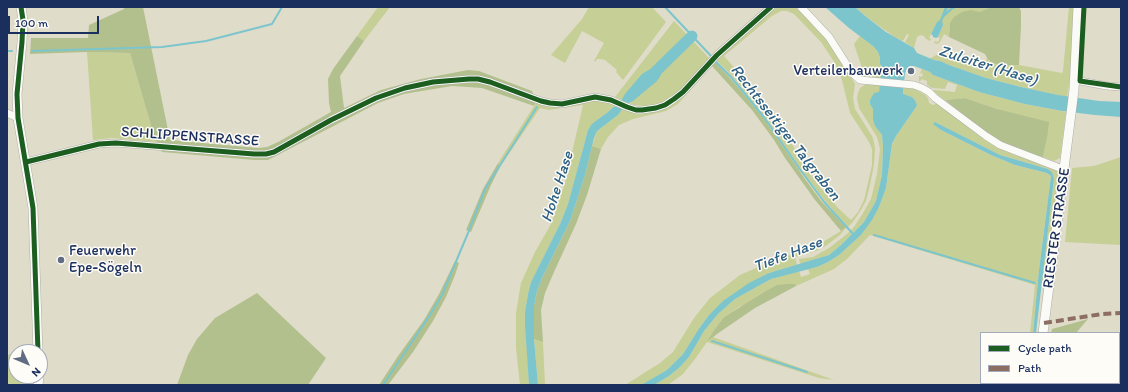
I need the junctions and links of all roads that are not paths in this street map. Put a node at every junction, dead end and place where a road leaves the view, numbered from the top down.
1 (21, 7) edge
2 (771, 7) edge
3 (801, 7) edge
4 (1078, 7) edge
5 (1075, 80) junction
6 (1121, 87) edge
7 (7, 113) edge
8 (18, 118) junction
9 (26, 162) junction
10 (1065, 170) junction
11 (1043, 332) edge
12 (38, 344) edge

1 - 8 street
2 - 9 street, SCHLIPPENSTRASSE
3 - 10 street
4 - 5 street, RIESTER STRASSE
5 - 6 street
5 - 10 street, RIESTER STRASSE
7 - 8 street
8 - 9 street
9 - 12 street
10 - 11 street, RIESTER STRASSE

